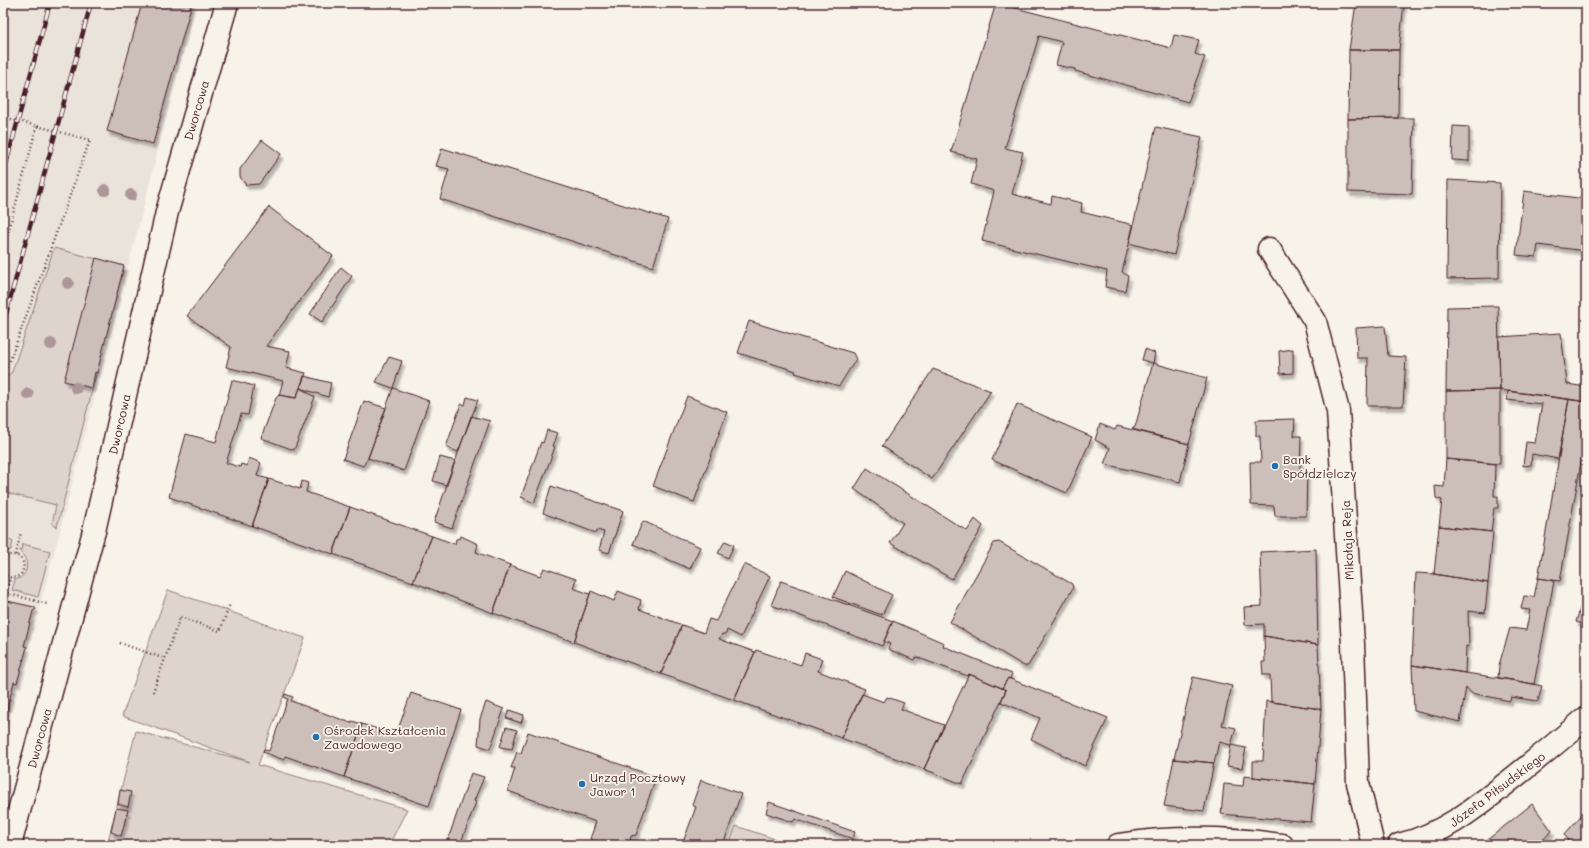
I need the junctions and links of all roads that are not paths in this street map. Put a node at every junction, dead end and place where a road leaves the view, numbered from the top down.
1 (227, 3) edge
2 (1269, 249) dead end
3 (1586, 718) edge
4 (10, 845) edge
5 (1118, 845) edge
6 (1282, 845) edge
7 (1373, 845) edge
8 (1399, 845) edge

1 - 4 street, Dworcowa
2 - 7 street, Mikołaja Reja
3 - 8 street, Józefa Piłsudskiego
5 - 6 street

